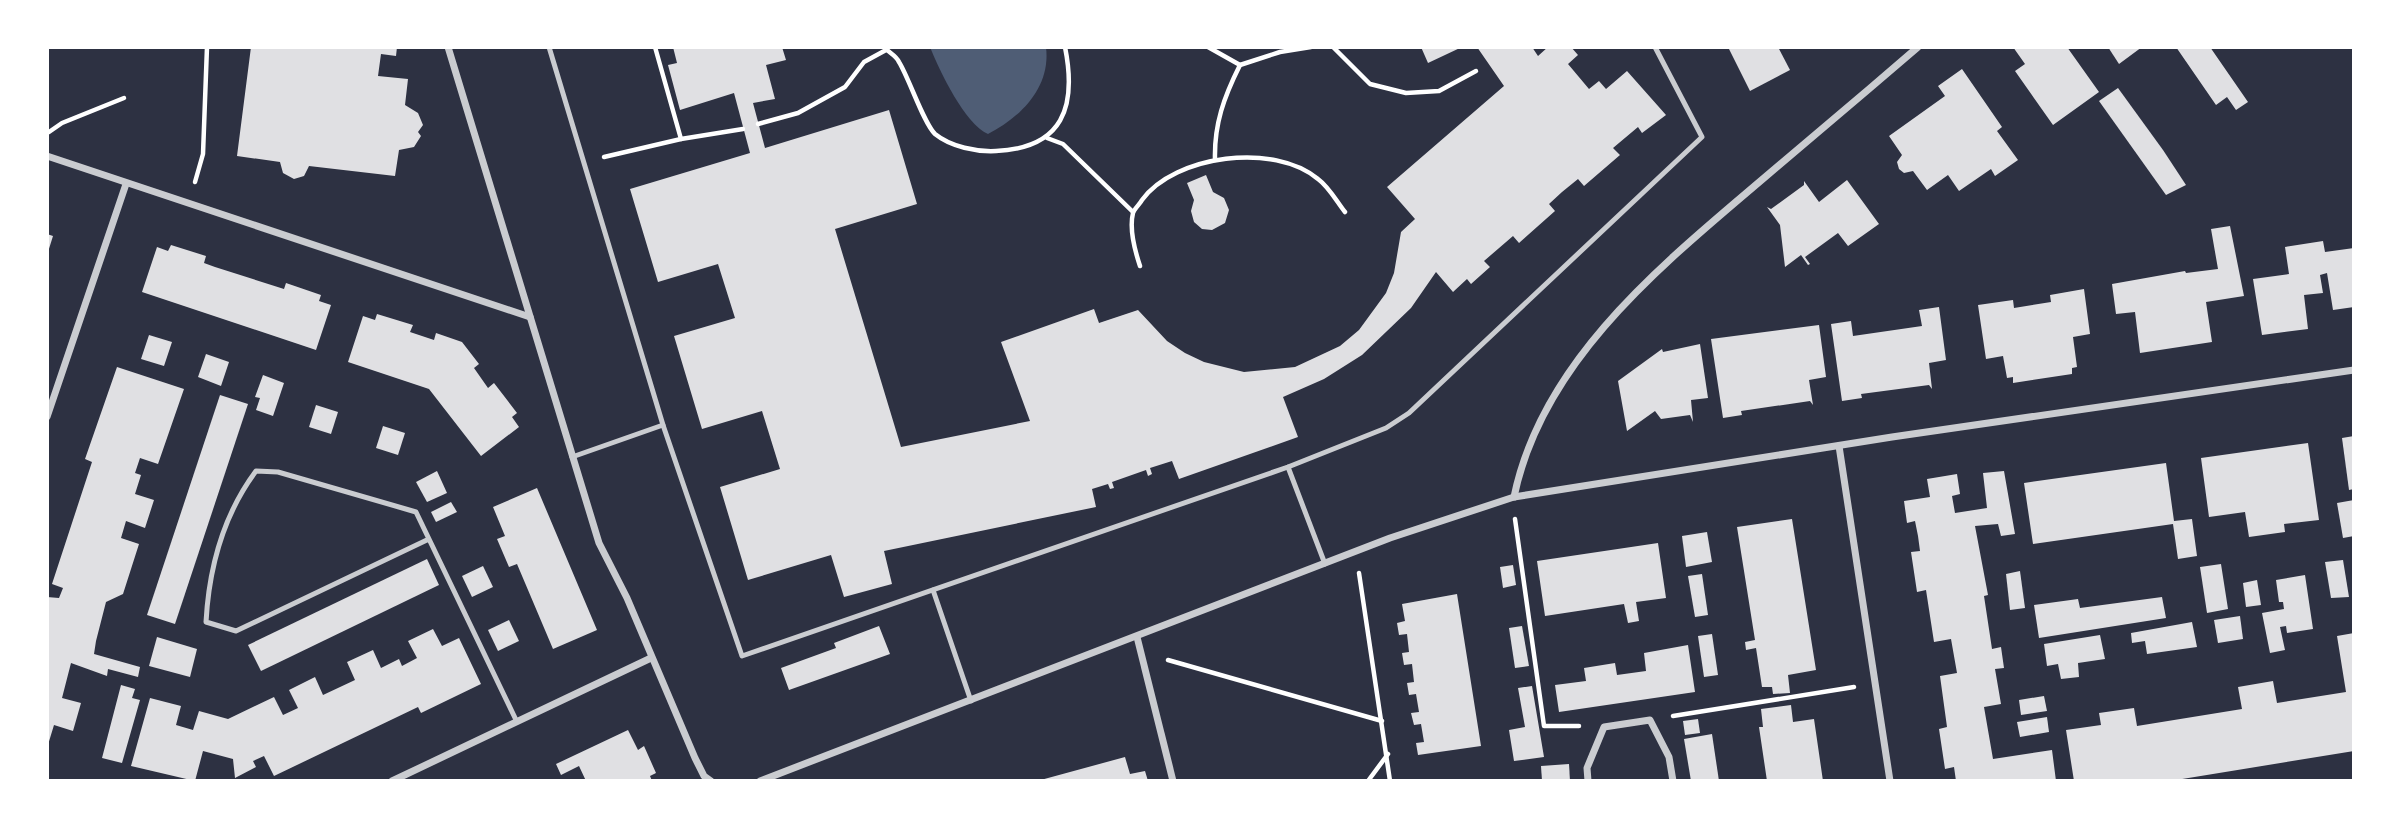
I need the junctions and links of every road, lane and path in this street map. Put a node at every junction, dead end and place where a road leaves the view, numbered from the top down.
1 (206, 47) edge
2 (448, 47) edge
3 (550, 47) edge
4 (655, 47) edge
5 (1065, 47) edge
6 (1208, 47) edge
7 (1311, 47) edge
8 (1333, 47) edge
9 (1655, 47) edge
10 (1918, 47) edge
11 (885, 49) edge
12 (1240, 65) junction
13 (1476, 71) dead end
14 (124, 98) dead end
15 (758, 124) dead end
16 (743, 129) dead end
17 (47, 133) edge
18 (1047, 138) junction
19 (681, 139) junction
20 (47, 156) edge
21 (1216, 160) junction
22 (584, 162) junction
23 (126, 184) junction
24 (190, 204) junction
25 (1345, 212) dead end
26 (1133, 213) junction
27 (1140, 266) dead end
28 (530, 317) junction
29 (2354, 370) edge
30 (47, 417) edge
31 (663, 425) junction
32 (1839, 446) junction
33 (572, 457) junction
34 (1288, 467) junction
35 (1514, 497) junction
36 (429, 539) junction
37 (1356, 551) junction
38 (1325, 564) junction
39 (933, 590) junction
40 (1136, 637) junction
41 (1143, 653) junction
42 (651, 658) junction
43 (1876, 683) junction
44 (971, 701) junction
45 (1650, 720) junction
46 (1382, 721) junction
47 (517, 722) junction
48 (1604, 727) junction
49 (1388, 754) junction
50 (392, 781) edge
51 (711, 781) edge
52 (760, 781) edge
53 (1173, 781) edge
54 (1368, 781) edge
55 (1390, 781) edge
56 (1588, 781) edge
57 (1673, 781) edge
58 (1891, 781) edge

1 - 24 path
2 - 28 street
3 - 22 lane
4 - 19 path
5 - 18 path
6 - 12 path
7 - 12 path
8 - 13 path
9 - 34 lane
10 - 35 street
11 - 15 path
11 - 18 path
12 - 21 path
14 - 17 path
16 - 19 path
18 - 26 path
19 - 22 path
20 - 23 street
21 - 25 path
21 - 26 path
22 - 31 lane
23 - 24 street
23 - 30 street
24 - 28 street
26 - 27 path
28 - 33 street
29 - 32 street
31 - 33 lane
31 - 39 lane
32 - 35 street
32 - 43 street
33 - 42 street
34 - 38 lane
34 - 39 lane
35 - 37 street
35 - 48 path
36 - 36 lane
36 - 47 lane
37 - 38 street
37 - 46 path
38 - 40 street
39 - 44 lane
40 - 41 street
40 - 44 street
41 - 46 path
41 - 53 street
42 - 47 street
42 - 51 street
43 - 45 path
43 - 58 street
44 - 52 street
45 - 48 street
45 - 57 street
46 - 49 path
47 - 50 street
48 - 56 street
49 - 54 path
49 - 55 path

